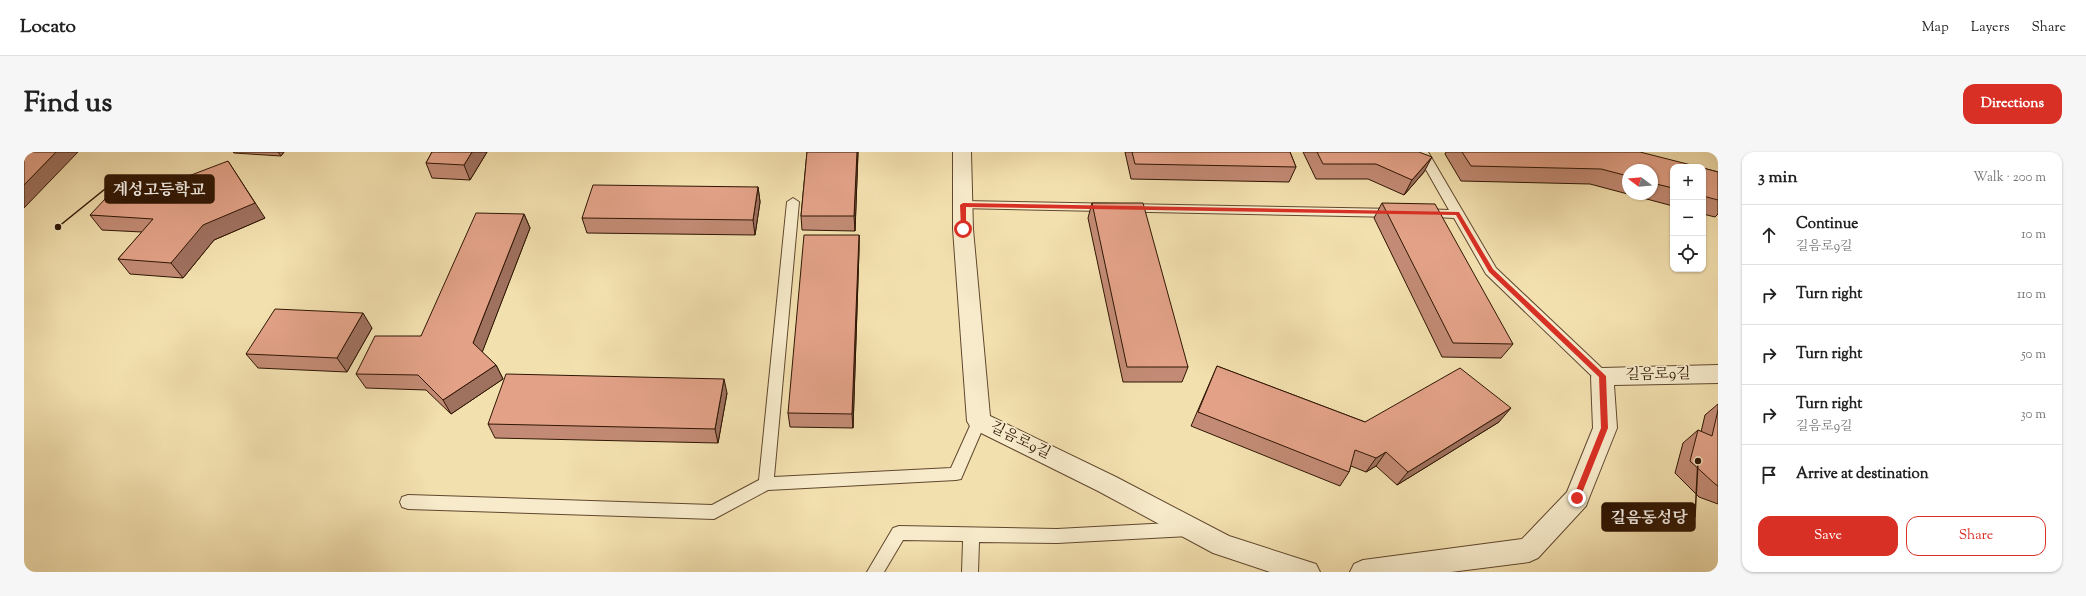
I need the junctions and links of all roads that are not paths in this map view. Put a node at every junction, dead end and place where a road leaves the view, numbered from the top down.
1 (962, 152) edge
2 (1422, 152) edge
3 (794, 202) dead end
4 (963, 205) junction
5 (1458, 214) junction
6 (1718, 374) edge
7 (1602, 376) junction
8 (979, 421) junction
9 (766, 484) junction
10 (408, 502) dead end
11 (1192, 529) junction
12 (971, 534) junction
13 (875, 572) edge
14 (970, 572) edge
15 (1307, 572) edge
16 (1363, 572) edge

1 - 4 street, 길음로9길
2 - 5 lane
3 - 9 lane
4 - 5 lane
4 - 8 street, 길음로9길
5 - 7 lane
6 - 7 street, 길음로9길
7 - 16 street
8 - 9 lane
8 - 11 street, 길음로9길
9 - 10 lane
11 - 12 lane
11 - 15 street, 길음로9길
12 - 13 lane
12 - 14 lane

